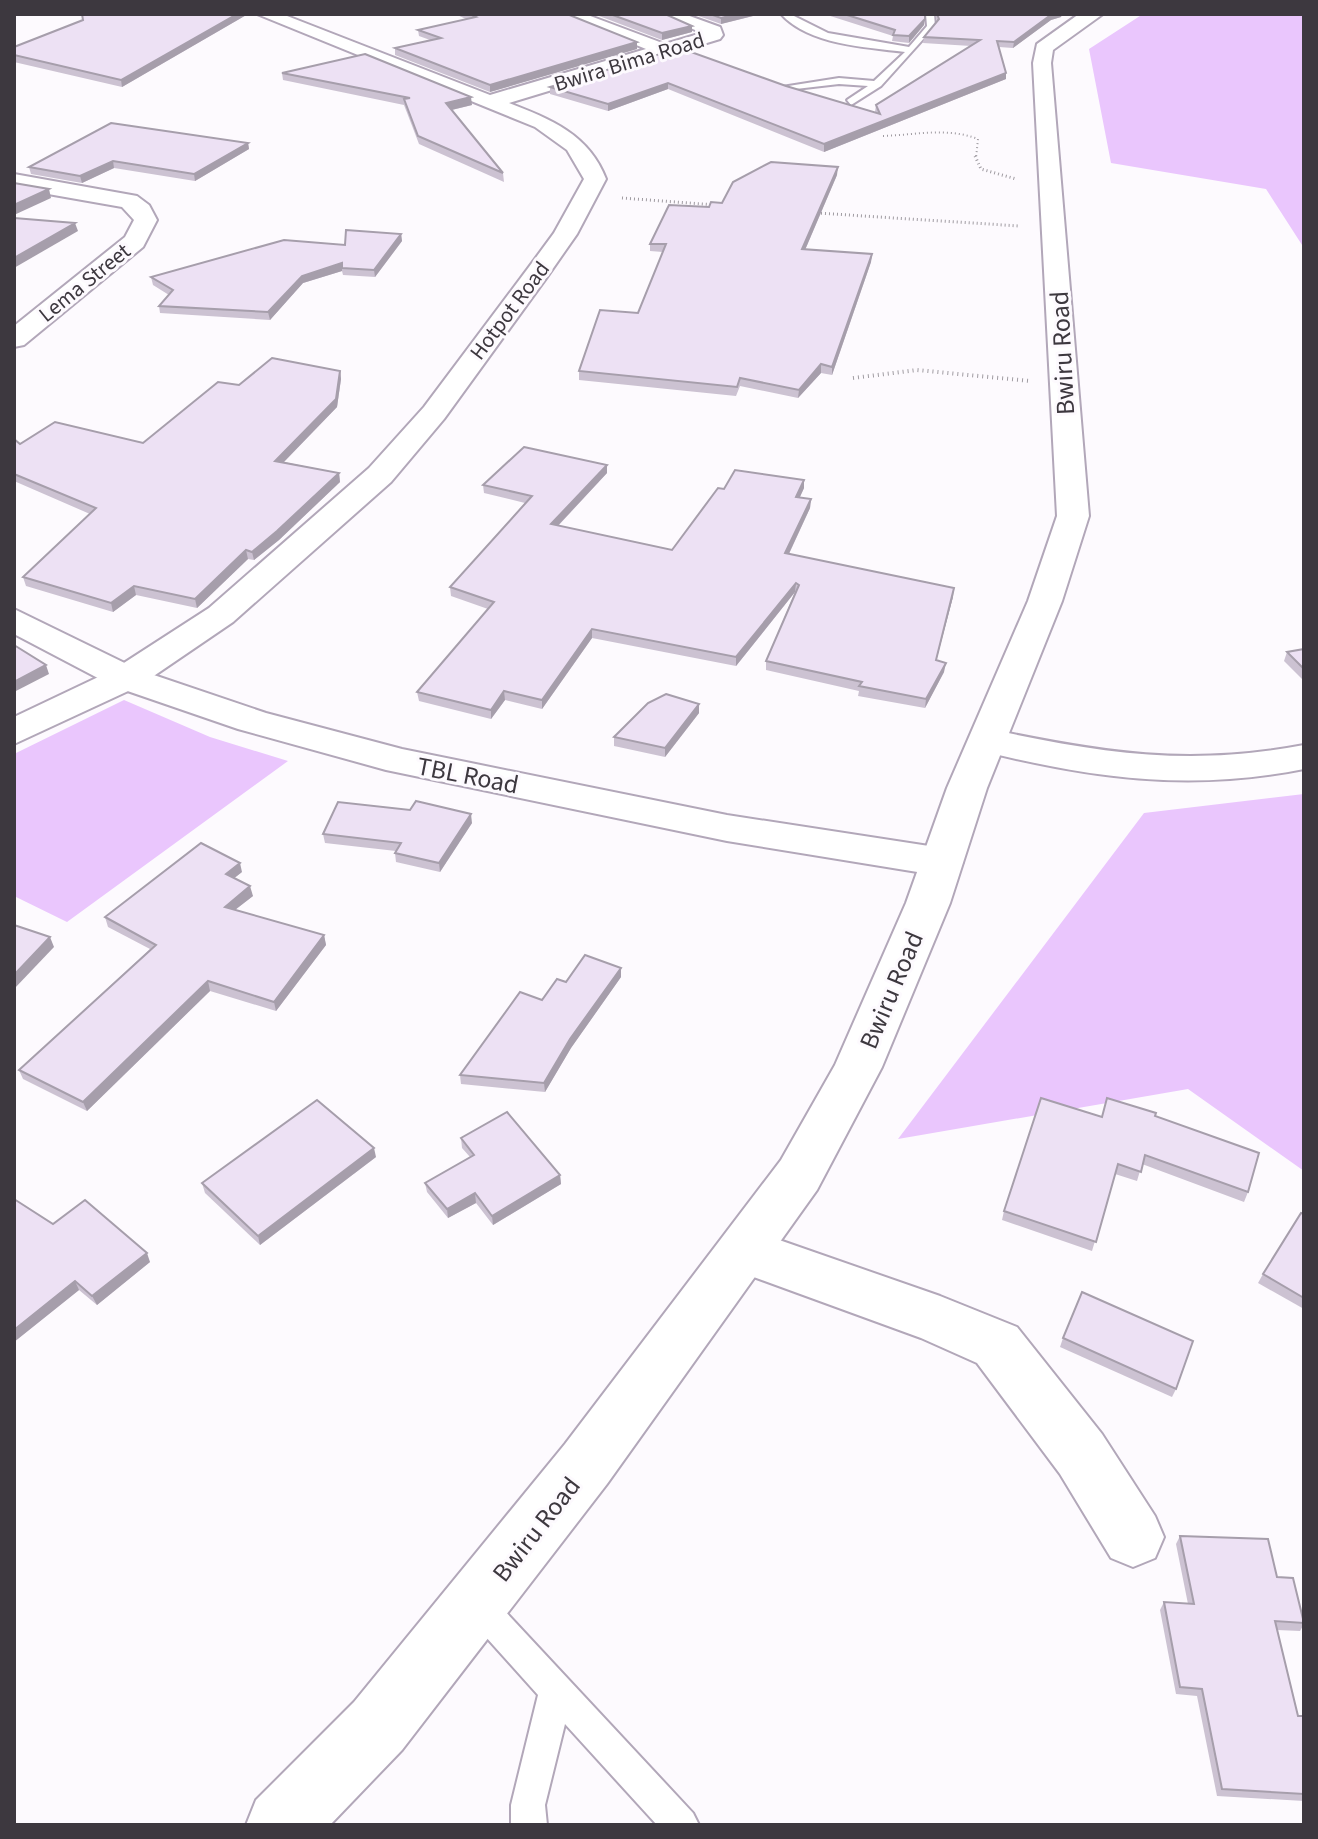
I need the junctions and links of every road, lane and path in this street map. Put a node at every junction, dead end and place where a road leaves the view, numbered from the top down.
1 (266, 14) edge
2 (667, 14) edge
3 (785, 14) edge
4 (930, 14) edge
5 (1094, 14) edge
6 (576, 15) edge
7 (665, 50) junction
8 (911, 50) junction
9 (878, 84) junction
10 (787, 87) edge
11 (493, 101) junction
12 (851, 102) edge
13 (883, 136) edge
14 (14, 181) edge
15 (1053, 183) junction
16 (588, 195) junction
17 (727, 206) edge
18 (804, 212) edge
19 (1056, 228) junction
20 (14, 339) edge
21 (853, 378) dead end
22 (1063, 385) junction
23 (14, 620) edge
24 (126, 678) junction
25 (14, 732) edge
26 (989, 741) junction
27 (1304, 757) edge
28 (942, 862) junction
29 (745, 1251) junction
30 (1133, 1537) dead end
31 (477, 1604) junction
32 (556, 1690) junction
33 (281, 1825) edge
34 (529, 1825) edge
35 (681, 1825) edge

1 - 11 street, Hotpot Road
2 - 7 street, Bwira Bima Road
3 - 8 lane
4 - 8 lane
5 - 15 street, Bwiru Road
6 - 7 street
7 - 11 street, Bwira Bima Road
8 - 9 lane
9 - 10 lane
9 - 12 lane
11 - 16 street, Hotpot Road
13 - 15 path
14 - 20 street, Lema Street
15 - 19 street, Bwiru Road
16 - 17 path
16 - 24 street, Hotpot Road
18 - 19 path
19 - 22 street, Bwiru Road
21 - 22 path
22 - 26 street, Bwiru Road
23 - 24 street, TBL Road
24 - 25 street, Hotpot Road
24 - 28 street, TBL Road
26 - 27 street
26 - 28 street, Bwiru Road
28 - 29 street, Bwiru Road
29 - 30 street
29 - 31 street, Bwiru Road
31 - 32 lane
31 - 33 street, Bwiru Road
32 - 34 lane
32 - 35 lane

